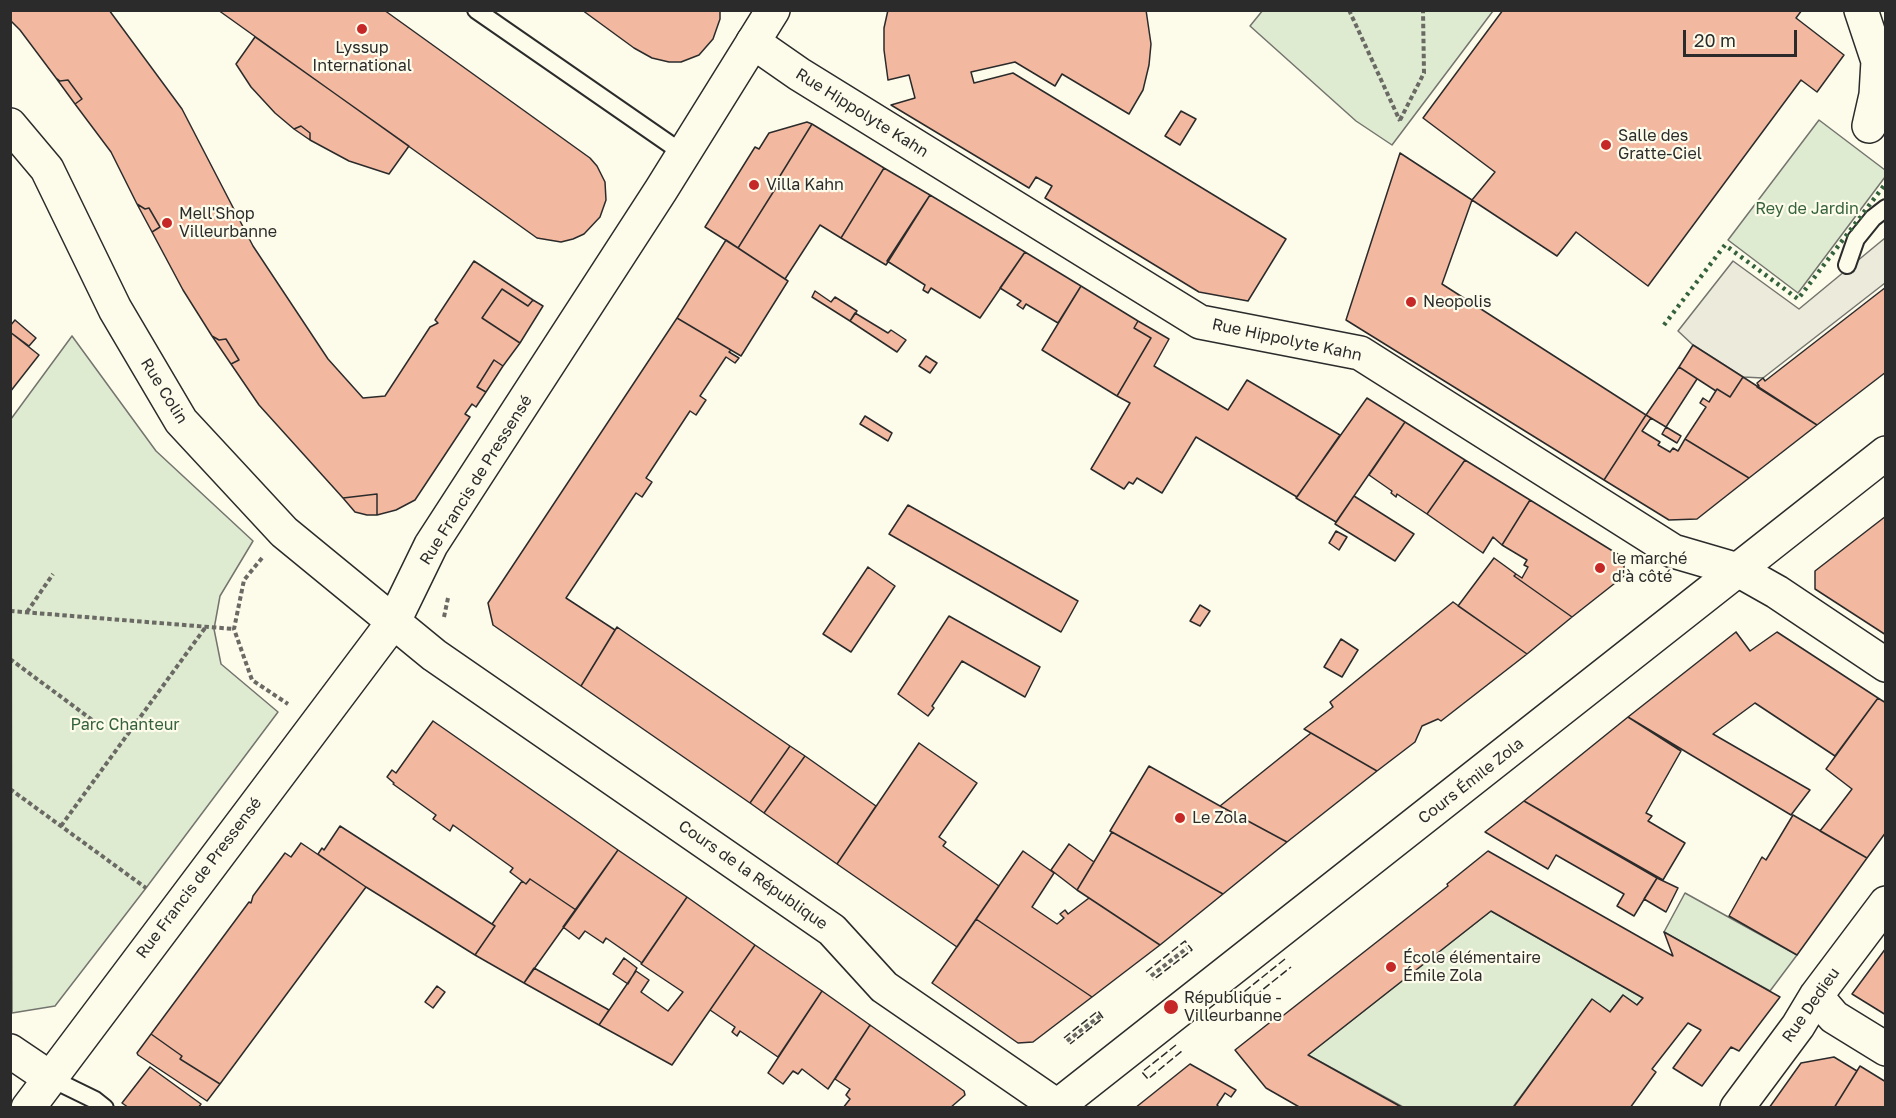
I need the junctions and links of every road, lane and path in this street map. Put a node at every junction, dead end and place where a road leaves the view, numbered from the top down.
1 (476, 10) edge
2 (773, 10) edge
3 (1349, 10) edge
4 (1423, 10) edge
5 (1861, 10) edge
6 (753, 42) junction
7 (10, 125) edge
8 (1869, 126) dead end
9 (684, 154) junction
10 (1886, 208) edge
11 (1847, 265) dead end
12 (1886, 453) edge
13 (284, 532) junction
14 (1738, 570) junction
15 (53, 574) dead end
16 (10, 611) edge
17 (27, 612) junction
18 (394, 621) junction
19 (204, 628) junction
20 (234, 629) junction
21 (434, 655) joint
22 (10, 659) edge
23 (1886, 665) edge
24 (95, 722) dead end
25 (316, 724) junction
26 (10, 789) edge
27 (61, 826) junction
28 (146, 888) dead end
29 (1886, 903) edge
30 (1187, 948) dead end
31 (1150, 976) dead end
32 (1816, 996) junction
33 (1100, 1016) dead end
34 (1067, 1041) dead end
35 (1886, 1049) edge
36 (10, 1051) edge
37 (50, 1078) junction
38 (28, 1107) edge
39 (105, 1107) edge
40 (1058, 1107) edge
41 (1737, 1107) edge

1 - 9 lane
2 - 6 street, Rue Francis de Pressensé
3 - 4 path
5 - 8 street
6 - 9 street, Rue Francis de Pressensé
6 - 14 street, Rue Hippolyte Kahn
7 - 13 street, Rue Colin
9 - 18 street, Rue Francis de Pressensé
10 - 11 lane
12 - 14 street, Cours Émile Zola
13 - 18 street, Rue Colin
13 - 20 path
14 - 23 street, Rue Hippolyte Kahn
14 - 40 street, Cours Émile Zola
15 - 17 path
16 - 17 path
17 - 19 path
18 - 21 street, Rue Colin
18 - 25 street, Rue Francis de Pressensé
19 - 20 path
19 - 27 path
20 - 25 path
21 - 40 street, Cours de la République
22 - 24 path
25 - 37 street, Rue Francis de Pressensé
26 - 27 path
27 - 28 path
29 - 32 street, Rue Dedieu
30 - 31 path
32 - 35 street
32 - 41 street, Rue Dedieu
33 - 34 path
36 - 37 street
37 - 38 street, Rue Francis de Pressensé
37 - 39 lane

